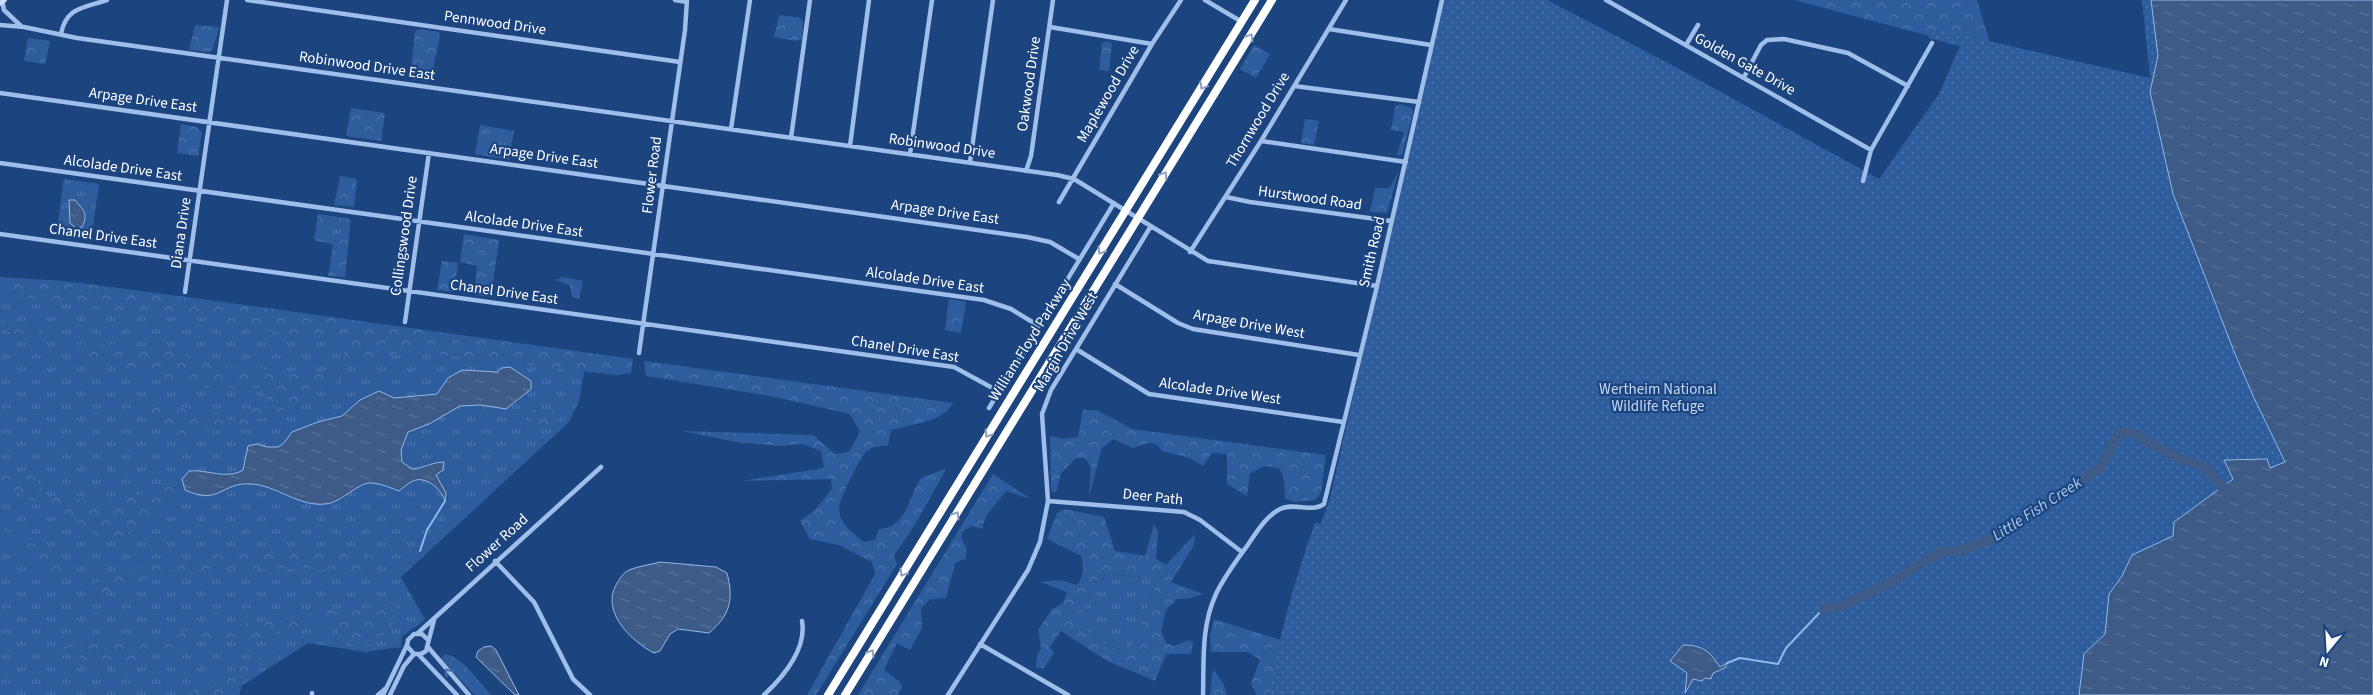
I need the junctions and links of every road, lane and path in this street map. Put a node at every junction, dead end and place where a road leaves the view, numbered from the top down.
1 (106, 0) edge
2 (227, 0) edge
3 (247, 0) edge
4 (675, 0) edge
5 (750, 0) edge
6 (810, 0) edge
7 (869, 0) edge
8 (932, 0) edge
9 (993, 0) edge
10 (1053, 0) edge
11 (1181, 0) edge
12 (1205, 0) edge
13 (1255, 0) edge
14 (1272, 0) edge
15 (1346, 0) edge
16 (1442, 0) edge
17 (1606, 0) edge
18 (2, 1) edge
19 (687, 1) edge
20 (1242, 22) junction
21 (0, 25) edge
22 (1698, 25) dead end
23 (24, 27) junction
24 (1050, 27) junction
25 (1328, 30) junction
26 (61, 34) junction
27 (1932, 43) dead end
28 (1152, 44) junction
29 (1431, 45) junction
30 (1686, 45) junction
31 (218, 58) junction
32 (680, 62) junction
33 (1744, 77) junction
34 (1294, 86) junction
35 (1908, 86) junction
36 (0, 93) edge
37 (1419, 102) junction
38 (209, 121) junction
39 (671, 122) junction
40 (731, 129) junction
41 (791, 138) junction
42 (1261, 141) junction
43 (850, 146) junction
44 (1871, 150) junction
45 (428, 153) junction
46 (910, 154) junction
47 (970, 162) junction
48 (1406, 162) junction
49 (0, 164) edge
50 (1026, 171) junction
51 (1074, 178) junction
52 (1863, 181) dead end
53 (664, 184) junction
54 (199, 191) junction
55 (1226, 197) junction
56 (1059, 202) dead end
57 (1114, 203) junction
58 (1126, 210) junction
59 (1139, 217) junction
60 (1391, 221) junction
61 (418, 222) junction
62 (1151, 226) junction
63 (0, 234) edge
64 (1190, 252) junction
65 (654, 255) junction
66 (1080, 259) junction
67 (189, 261) junction
68 (1115, 284) junction
69 (1377, 286) junction
70 (185, 292) dead end
71 (409, 292) junction
72 (405, 322) dead end
73 (643, 324) junction
74 (1039, 326) junction
75 (1076, 349) junction
76 (639, 353) dead end
77 (1360, 355) junction
78 (998, 391) junction
79 (989, 408) dead end
80 (1343, 422) junction
81 (601, 467) dead end
82 (1048, 501) junction
83 (1242, 552) junction
84 (495, 561) junction
85 (434, 620) junction
86 (802, 621) dead end
87 (418, 633) junction
88 (428, 640) junction
89 (980, 644) junction
90 (407, 645) junction
91 (428, 647) junction
92 (416, 654) junction
93 (386, 688) junction
94 (378, 695) edge
95 (383, 695) edge
96 (390, 695) edge
97 (457, 695) edge
98 (469, 695) edge
99 (590, 695) edge
100 (764, 695) edge
101 (828, 695) edge
102 (845, 695) edge
103 (948, 695) edge
104 (1068, 695) edge
105 (1203, 695) edge

1 - 26 street
2 - 31 street, Diana Drive
3 - 32 street, Pennwood Drive
4 - 19 street
5 - 40 street
6 - 41 street
7 - 43 street
8 - 46 street
9 - 47 street
10 - 24 street, Oakwood Drive
11 - 28 street, Maplewood Drive
12 - 20 street
13 - 20 highway, William Floyd Parkway
59 -> 14 highway, William Floyd Parkway
15 - 25 street, Thornwood Drive
16 - 29 street, Smith Road
17 - 30 street, Golden Gate Drive
18 - 23 street
19 - 32 street, Flower Road
20 -> 58 highway, William Floyd Parkway
21 - 23 street, Robinwood Drive East
22 - 30 street
23 - 26 street, Robinwood Drive East
24 - 28 street
24 - 50 street, Oakwood Drive
25 - 29 street
25 - 34 street, Thornwood Drive
26 - 31 street, Robinwood Drive East
27 - 35 street
28 - 51 street, Maplewood Drive
29 - 37 street, Smith Road
30 - 33 street, Golden Gate Drive
31 - 38 street, Diana Drive
31 - 39 street, Robinwood Drive East
32 - 39 street, Flower Road
33 - 35 street
33 - 44 street, Golden Gate Drive
34 - 37 street
34 - 42 street, Thornwood Drive
35 - 44 street
36 - 38 street, Arpage Drive East
37 - 48 street, Smith Road
38 - 45 street, Arpage Drive East
38 - 54 street, Diana Drive
39 - 40 street, Robinwood Drive East
39 - 53 street, Flower Road
40 - 41 street, Robinwood Drive
41 - 43 street, Robinwood Drive
42 - 48 street
42 - 55 street, Thornwood Drive
43 - 46 street, Robinwood Drive
44 - 52 street
45 - 53 street, Arpage Drive East
45 - 61 street, Collingswood Drive
46 - 47 street, Robinwood Drive
47 - 50 street, Robinwood Drive
48 - 60 street, Smith Road
49 - 54 street, Alcolade Drive East
50 - 51 street, Robinwood Drive
51 - 56 street, Maplewood Drive
51 - 57 street, Robinwood Drive
53 - 65 street, Flower Road
53 - 66 street, Arpage Drive East
54 - 61 street, Alcolade Drive East
54 - 67 street, Diana Drive
55 - 60 street, Hurstwood Road
55 - 64 street, Thornwood Drive
57 - 58 street, Robinwood Drive
57 - 66 street
58 - 59 street, Robinwood Drive
58 -> 101 highway, William Floyd Parkway
59 - 62 street, Robinwood Drive
102 -> 59 highway, William Floyd Parkway
60 - 69 street, Smith Road
61 - 65 street, Alcolade Drive East
61 - 71 street, Collingswood Drive
62 - 64 street, Robinwood Drive
62 - 68 street, Margin Drive West
63 - 67 street, Chanel Drive East
64 - 69 street, Robinwood Drive
65 - 73 street, Flower Road
65 - 74 street, Alcolade Drive East
66 - 74 street
67 - 70 street, Diana Drive
67 - 71 street, Chanel Drive East
68 - 75 street, Margin Drive West
68 - 77 street, Arpage Drive West
69 - 77 street, Smith Road
71 - 72 street, Collingswood Drive
71 - 73 street, Chanel Drive East
73 - 76 street, Flower Road
73 - 78 street, Chanel Drive East
74 - 78 street
75 - 80 street, Alcolade Drive West
75 - 82 street, Margin Drive West
77 - 80 street, Smith Road
78 - 79 street
80 - 83 street, Smith Road
81 - 84 street, Flower Road
82 - 83 street, Deer Path
82 - 89 street, Margin Drive West
83 - 105 street
84 - 85 street, Flower Road
84 - 99 street
85 - 87 street, Flower Road
85 - 88 street, Flower Road
86 - 100 street
87 - 88 street
87 - 90 street
88 - 91 street
89 - 103 street, Margin Drive West
89 - 104 street
90 - 92 street
90 - 93 street
91 - 92 street
98 -> 91 street
92 - 96 street
92 - 97 street
93 - 94 street
93 - 95 street

